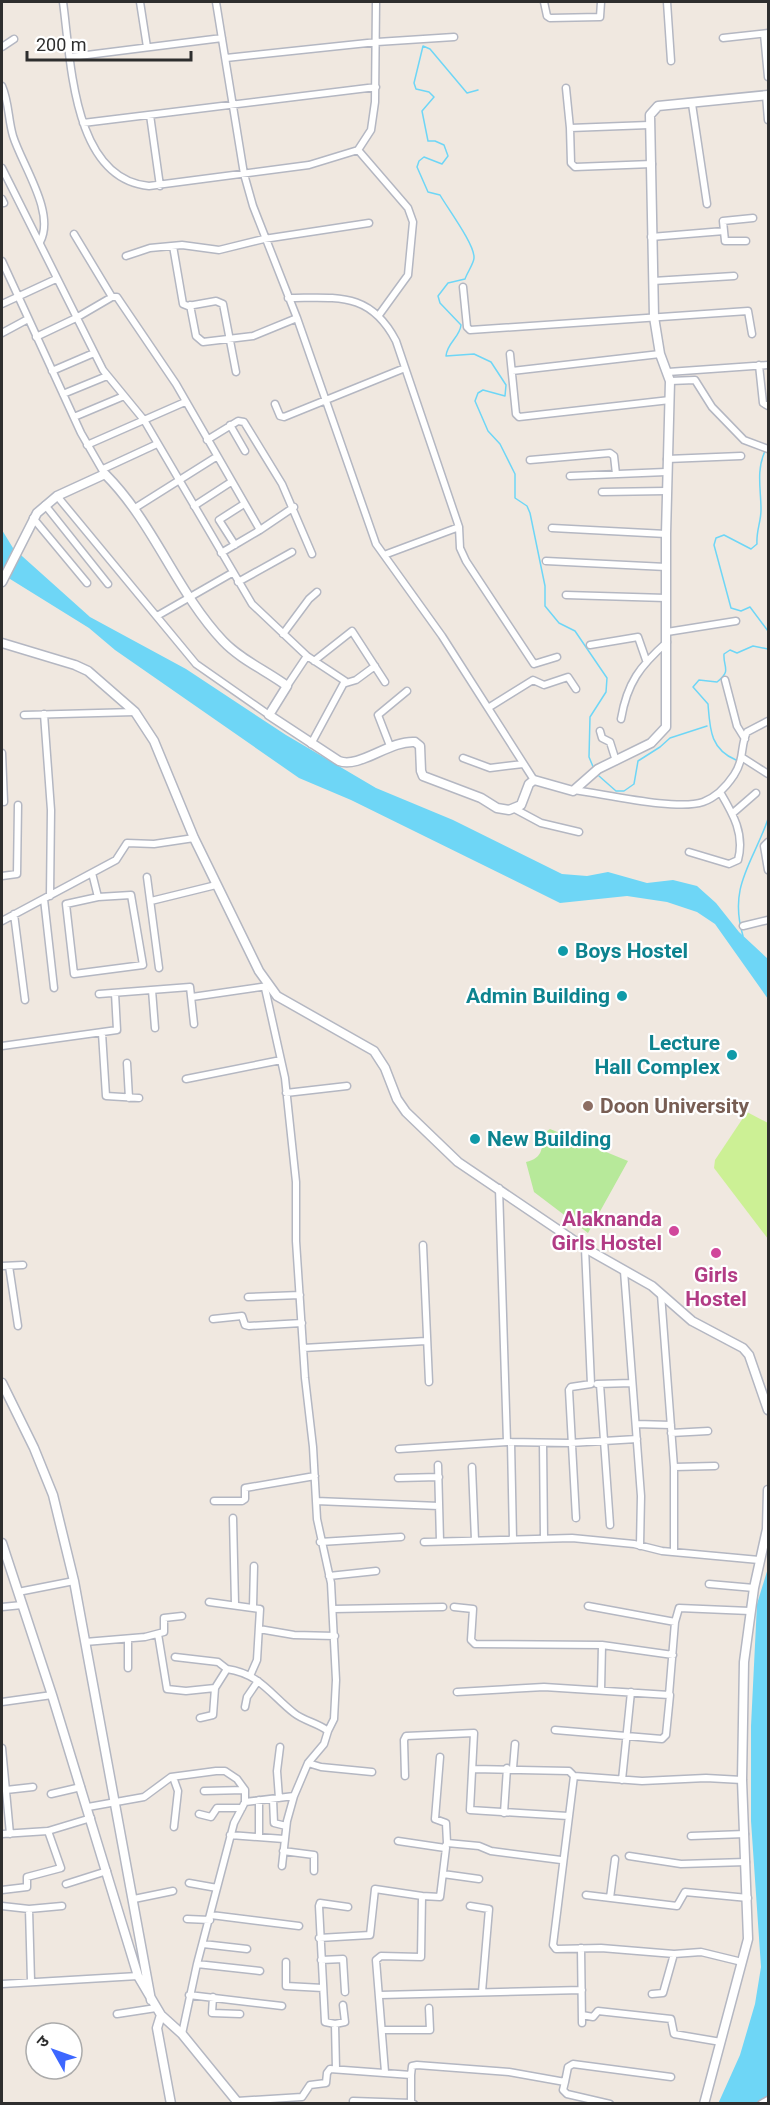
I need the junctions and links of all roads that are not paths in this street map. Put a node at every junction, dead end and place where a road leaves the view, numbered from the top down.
1 (63, 2) edge
2 (140, 2) edge
3 (216, 2) edge
4 (376, 2) edge
5 (544, 2) edge
6 (601, 2) edge
7 (667, 2) edge
8 (766, 33) edge
9 (454, 37) dead end
10 (222, 38) junction
11 (723, 38) dead end
12 (14, 39) dead end
13 (377, 42) junction
14 (2, 47) edge
15 (147, 47) junction
16 (71, 57) junction
17 (226, 58) junction
18 (671, 61) dead end
19 (768, 77) edge
20 (2, 86) edge
21 (376, 87) junction
22 (566, 88) dead end
23 (767, 95) edge
24 (233, 103) junction
25 (692, 104) junction
26 (150, 115) junction
27 (768, 120) edge
28 (82, 123) junction
29 (649, 124) junction
30 (570, 128) junction
31 (357, 150) junction
32 (652, 164) junction
33 (2, 168) edge
34 (244, 174) junction
35 (160, 186) junction
36 (708, 204) dead end
37 (753, 218) dead end
38 (369, 223) dead end
39 (724, 231) junction
40 (74, 234) dead end
41 (651, 237) junction
42 (264, 239) junction
43 (746, 241) dead end
44 (40, 242) junction
45 (172, 246) junction
46 (126, 256) dead end
47 (2, 261) edge
48 (734, 276) dead end
49 (10, 279) junction
50 (56, 279) junction
51 (653, 281) junction
52 (2, 282) edge
53 (463, 287) dead end
54 (19, 296) junction
55 (112, 297) junction
56 (288, 298) junction
57 (2, 304) edge
58 (190, 306) junction
59 (379, 315) junction
60 (654, 317) junction
61 (76, 318) junction
62 (297, 318) junction
63 (28, 319) junction
64 (2, 333) edge
65 (752, 333) dead end
66 (36, 337) junction
67 (228, 339) junction
68 (94, 353) junction
69 (510, 354) dead end
70 (660, 354) junction
71 (759, 365) junction
72 (768, 365) edge
73 (405, 368) junction
74 (52, 371) junction
75 (512, 371) junction
76 (236, 372) dead end
77 (107, 376) junction
78 (669, 376) junction
79 (63, 394) junction
80 (124, 396) junction
81 (323, 400) junction
82 (670, 400) junction
83 (185, 402) junction
84 (274, 404) dead end
85 (768, 406) edge
86 (74, 417) junction
87 (144, 420) junction
88 (230, 425) junction
89 (207, 440) junction
90 (157, 444) junction
91 (87, 445) junction
92 (766, 449) edge
93 (245, 451) dead end
94 (741, 456) dead end
95 (216, 457) junction
96 (667, 459) junction
97 (530, 460) dead end
98 (103, 471) junction
99 (666, 472) junction
100 (616, 474) junction
101 (570, 476) dead end
102 (179, 480) junction
103 (231, 482) junction
104 (666, 491) junction
105 (602, 492) dead end
106 (57, 496) junction
107 (244, 504) junction
108 (45, 505) junction
109 (194, 506) junction
110 (294, 507) junction
111 (135, 508) junction
112 (33, 518) junction
113 (459, 527) junction
114 (552, 528) dead end
115 (260, 530) junction
116 (666, 534) junction
117 (235, 545) junction
118 (292, 552) dead end
119 (221, 553) junction
120 (312, 554) dead end
121 (384, 555) junction
122 (546, 561) dead end
123 (666, 567) junction
124 (232, 573) junction
125 (2, 582) edge
126 (238, 582) junction
127 (87, 583) dead end
128 (108, 584) dead end
129 (317, 592) dead end
130 (566, 595) dead end
131 (190, 596) junction
132 (666, 598) junction
133 (157, 616) junction
134 (736, 621) dead end
135 (283, 634) junction
136 (667, 636) junction
137 (2, 643) edge
138 (590, 645) dead end
139 (307, 656) junction
140 (557, 657) dead end
141 (314, 660) junction
142 (646, 660) junction
143 (375, 666) junction
144 (725, 680) dead end
145 (385, 682) dead end
146 (346, 683) junction
147 (287, 687) junction
148 (576, 688) dead end
149 (407, 692) dead end
150 (488, 708) junction
151 (135, 712) junction
152 (44, 714) junction
153 (24, 715) dead end
154 (269, 715) junction
155 (621, 719) dead end
156 (768, 721) edge
157 (600, 731) dead end
158 (745, 739) junction
159 (311, 744) junction
160 (390, 746) junction
161 (2, 753) edge
162 (463, 758) dead end
163 (743, 758) junction
164 (616, 760) junction
165 (523, 764) junction
166 (768, 774) edge
167 (534, 780) junction
168 (574, 790) junction
169 (720, 792) junction
170 (756, 793) dead end
171 (4, 802) dead end
172 (18, 805) dead end
173 (513, 808) junction
174 (733, 813) junction
175 (579, 832) dead end
176 (194, 838) junction
177 (768, 842) edge
178 (689, 852) dead end
179 (768, 870) edge
180 (92, 873) junction
181 (2, 876) edge
182 (147, 877) dead end
183 (216, 885) junction
184 (47, 897) junction
185 (98, 897) junction
186 (151, 901) junction
187 (14, 915) junction
188 (768, 920) edge
189 (2, 921) edge
190 (743, 926) dead end
191 (159, 969) dead end
192 (267, 987) junction
193 (54, 988) dead end
194 (152, 990) junction
195 (115, 993) junction
196 (99, 994) dead end
197 (192, 997) junction
198 (25, 1000) dead end
199 (194, 1024) dead end
200 (155, 1028) dead end
201 (102, 1033) junction
202 (2, 1046) edge
203 (281, 1060) junction
204 (127, 1063) dead end
205 (186, 1079) dead end
206 (347, 1086) dead end
207 (286, 1093) junction
208 (129, 1098) junction
209 (139, 1098) dead end
210 (499, 1188) junction
211 (423, 1245) dead end
212 (585, 1248) junction
213 (23, 1265) dead end
214 (2, 1266) edge
215 (9, 1266) junction
216 (624, 1271) junction
217 (661, 1294) junction
218 (300, 1295) junction
219 (248, 1297) dead end
220 (213, 1319) dead end
221 (302, 1323) junction
222 (18, 1326) dead end
223 (426, 1341) junction
224 (303, 1348) junction
225 (429, 1382) dead end
226 (2, 1383) edge
227 (632, 1383) junction
228 (591, 1384) junction
229 (600, 1384) junction
230 (768, 1410) edge
231 (636, 1424) junction
232 (671, 1425) junction
233 (708, 1431) dead end
234 (671, 1433) junction
235 (637, 1439) junction
236 (604, 1441) junction
237 (509, 1442) junction
238 (543, 1443) junction
239 (570, 1443) junction
240 (399, 1449) dead end
241 (438, 1465) dead end
242 (715, 1466) dead end
243 (472, 1467) dead end
244 (674, 1467) junction
245 (315, 1476) junction
246 (439, 1477) junction
247 (398, 1478) dead end
248 (768, 1490) edge
249 (214, 1501) dead end
250 (316, 1501) junction
251 (439, 1506) junction
252 (233, 1518) dead end
253 (576, 1518) dead end
254 (610, 1525) dead end
255 (401, 1537) dead end
256 (544, 1538) junction
257 (513, 1539) junction
258 (475, 1540) junction
259 (440, 1541) junction
260 (320, 1542) junction
261 (424, 1542) dead end
262 (2, 1543) edge
263 (640, 1546) junction
264 (674, 1552) junction
265 (759, 1560) junction
266 (254, 1566) dead end
267 (376, 1570) dead end
268 (329, 1576) junction
269 (74, 1581) junction
270 (709, 1584) dead end
271 (754, 1588) junction
272 (18, 1592) junction
273 (209, 1602) dead end
274 (235, 1604) junction
275 (22, 1605) junction
276 (253, 1606) junction
277 (588, 1606) dead end
278 (2, 1607) edge
279 (442, 1607) dead end
280 (454, 1607) dead end
281 (333, 1609) junction
282 (750, 1611) junction
283 (182, 1616) dead end
284 (675, 1622) junction
285 (260, 1629) junction
286 (158, 1634) junction
287 (335, 1636) junction
288 (128, 1639) junction
289 (85, 1642) junction
290 (602, 1645) junction
291 (673, 1655) junction
292 (175, 1657) dead end
293 (128, 1668) dead end
294 (227, 1670) junction
295 (250, 1676) junction
296 (258, 1681) junction
297 (215, 1688) junction
298 (601, 1690) junction
299 (457, 1692) dead end
300 (631, 1692) junction
301 (52, 1695) junction
302 (670, 1695) junction
303 (2, 1702) edge
304 (244, 1707) dead end
305 (200, 1718) dead end
306 (555, 1730) dead end
307 (328, 1731) junction
308 (627, 1736) junction
309 (515, 1744) dead end
310 (2, 1748) edge
311 (280, 1748) dead end
312 (440, 1756) dead end
313 (308, 1763) junction
314 (510, 1768) junction
315 (474, 1769) junction
316 (372, 1772) dead end
317 (3, 1773) edge
318 (405, 1776) dead end
319 (574, 1776) junction
320 (173, 1777) junction
321 (622, 1780) junction
322 (742, 1780) junction
323 (33, 1787) dead end
324 (81, 1787) junction
325 (6, 1790) junction
326 (245, 1790) junction
327 (204, 1791) dead end
328 (51, 1794) dead end
329 (294, 1796) junction
330 (276, 1798) junction
331 (259, 1800) junction
332 (113, 1801) junction
333 (243, 1805) junction
334 (88, 1807) junction
335 (504, 1813) junction
336 (199, 1814) dead end
337 (5, 1815) edge
338 (568, 1816) junction
339 (91, 1818) junction
340 (286, 1826) junction
341 (174, 1827) dead end
342 (48, 1830) junction
343 (2, 1834) edge
344 (10, 1834) junction
345 (745, 1834) junction
346 (230, 1835) junction
347 (691, 1836) dead end
348 (259, 1837) junction
349 (284, 1839) junction
350 (398, 1841) dead end
351 (446, 1845) junction
352 (283, 1851) junction
353 (629, 1856) dead end
354 (615, 1859) dead end
355 (561, 1860) junction
356 (746, 1862) junction
357 (282, 1866) dead end
358 (107, 1871) junction
359 (314, 1871) dead end
360 (443, 1874) junction
361 (479, 1879) dead end
362 (189, 1883) dead end
363 (66, 1884) dead end
364 (217, 1888) junction
365 (2, 1890) edge
366 (172, 1891) dead end
367 (586, 1895) dead end
368 (422, 1896) junction
369 (610, 1898) junction
370 (748, 1898) junction
371 (134, 1899) junction
372 (2, 1906) edge
373 (62, 1906) dead end
374 (470, 1906) dead end
375 (348, 1907) dead end
376 (29, 1909) junction
377 (211, 1917) junction
378 (188, 1919) dead end
379 (299, 1926) dead end
380 (319, 1938) junction
381 (203, 1944) junction
382 (581, 1948) junction
383 (247, 1949) dead end
384 (674, 1954) junction
385 (321, 1960) junction
386 (286, 1962) dead end
387 (742, 1962) junction
388 (197, 1964) junction
389 (260, 1971) dead end
390 (138, 1976) junction
391 (31, 1981) junction
392 (2, 1984) edge
393 (323, 1988) junction
394 (582, 1990) junction
395 (345, 1992) dead end
396 (482, 1992) junction
397 (652, 1994) dead end
398 (189, 1995) junction
399 (380, 1995) junction
400 (213, 1997) junction
401 (344, 2005) dead end
402 (282, 2006) dead end
403 (156, 2008) junction
404 (429, 2008) dead end
405 (117, 2014) dead end
406 (240, 2014) dead end
407 (582, 2015) junction
408 (582, 2023) dead end
409 (335, 2024) junction
410 (383, 2030) junction
411 (182, 2034) junction
412 (721, 2042) junction
413 (336, 2069) junction
414 (385, 2072) junction
415 (411, 2075) junction
416 (671, 2077) dead end
417 (565, 2082) junction
418 (352, 2101) dead end
419 (238, 2102) edge
420 (171, 2103) edge
421 (412, 2103) edge
422 (610, 2103) edge
423 (704, 2103) edge

1 - 16 street
2 - 15 street
3 - 10 street
4 - 13 street
5 - 6 street
7 - 18 street
8 - 11 street
8 - 19 street
9 - 13 street
10 - 15 street
10 - 17 street
12 - 14 street
13 - 17 street
13 - 21 street
15 - 16 street
16 - 28 street
17 - 24 street
20 - 44 street
21 - 24 street
21 - 31 street
22 - 30 street
23 - 25 main road
23 - 27 street
24 - 26 street
24 - 34 street
25 - 29 main road
25 - 36 street
26 - 28 street
26 - 35 street
28 - 35 street
29 - 30 street
29 - 32 main road
30 - 32 street
31 - 34 street
31 - 59 street
32 - 41 main road
33 - 44 street
34 - 35 street
34 - 42 street
37 - 39 street
38 - 42 street
39 - 41 street
39 - 43 street
40 - 55 street
41 - 51 main road
42 - 45 street
42 - 56 street
44 - 50 street
45 - 46 street
45 - 58 street
47 - 49 street
48 - 51 street
49 - 52 street
49 - 54 street
50 - 54 street
50 - 61 street
51 - 60 main road
53 - 60 street
54 - 57 street
54 - 63 street
55 - 61 street
55 - 83 street
56 - 59 street
56 - 62 street
58 - 67 street
58 - 67 street
59 - 73 street
60 - 65 street
60 - 70 main road
61 - 66 street
61 - 68 street
62 - 67 street
62 - 81 street
63 - 64 street
63 - 66 street
66 - 74 street
67 - 76 street
68 - 74 street
68 - 77 street
69 - 75 street
70 - 75 street
70 - 78 main road
71 - 72 street
71 - 78 street
71 - 85 street
73 - 81 street
73 - 113 street
74 - 79 street
75 - 82 street
77 - 79 street
77 - 80 street
78 - 82 main road
78 - 92 street
79 - 86 street
80 - 86 street
80 - 87 street
81 - 84 street
81 - 121 street
82 - 96 main road
83 - 87 street
83 - 89 street
86 - 91 street
87 - 90 street
87 - 91 street
88 - 89 street
88 - 93 street
88 - 110 street
89 - 95 street
90 - 98 street
90 - 102 street
91 - 98 street
94 - 96 street
95 - 102 street
95 - 103 street
96 - 99 main road
97 - 100 street
98 - 106 main road
98 - 111 main road
99 - 100 street
99 - 104 main road
100 - 101 street
102 - 109 street
102 - 111 street
103 - 107 street
103 - 109 street
104 - 105 street
104 - 116 main road
106 - 108 main road
106 - 133 street
107 - 115 street
107 - 117 street
108 - 112 main road
108 - 128 street
109 - 119 street
110 - 115 street
110 - 120 street
111 - 131 main road
112 - 125 main road
112 - 127 street
113 - 121 street
113 - 140 street
114 - 116 street
115 - 117 street
116 - 123 main road
117 - 119 street
118 - 126 street
119 - 124 street
121 - 150 street
122 - 123 street
123 - 132 main road
124 - 126 street
124 - 131 street
126 - 135 street
129 - 135 street
130 - 132 street
131 - 133 street
131 - 147 main road
132 - 136 main road
133 - 154 street
134 - 136 street
135 - 139 street
136 - 142 street
136 - 164 main road
137 - 151 main road
138 - 142 street
139 - 141 street
139 - 147 street
141 - 143 street
141 - 146 street
142 - 155 street
143 - 145 street
143 - 146 street
144 - 158 street
146 - 159 street
147 - 154 main road
148 - 150 street
149 - 160 street
150 - 165 street
151 - 152 street
151 - 176 main road
152 - 153 street
152 - 184 street
154 - 159 main road
156 - 158 street
157 - 164 street
158 - 163 street
159 - 160 main road
160 - 173 main road
161 - 171 street
162 - 165 street
163 - 166 street
163 - 169 street
164 - 168 main road
165 - 167 street
167 - 168 main road
167 - 173 main road
168 - 169 street
169 - 174 street
170 - 174 street
172 - 181 street
173 - 175 street
174 - 178 street
176 - 180 street
176 - 183 main road
177 - 179 street
180 - 184 street
180 - 185 street
182 - 186 street
183 - 186 street
183 - 192 main road
184 - 187 street
184 - 193 street
185 - 185 street
186 - 191 street
187 - 189 street
187 - 198 street
188 - 190 street
192 - 197 street
192 - 203 street
192 - 210 main road
194 - 195 street
194 - 197 street
194 - 200 street
195 - 196 street
195 - 201 street
197 - 199 street
201 - 202 street
201 - 208 street
203 - 205 street
203 - 207 street
204 - 208 street
206 - 207 street
207 - 218 street
208 - 209 street
210 - 212 main road
210 - 237 street
211 - 223 street
212 - 216 main road
212 - 228 street
213 - 215 street
214 - 215 street
215 - 222 street
216 - 217 main road
216 - 227 street
217 - 230 main road
217 - 232 street
218 - 219 street
218 - 221 street
220 - 221 street
221 - 224 street
223 - 224 street
223 - 225 street
224 - 245 street
226 - 269 main road
227 - 229 street
227 - 231 street
228 - 229 street
228 - 239 street
229 - 236 street
231 - 232 street
231 - 235 street
232 - 234 street
233 - 234 street
234 - 244 street
235 - 236 street
235 - 263 street
236 - 239 street
236 - 254 street
237 - 238 street
237 - 240 street
237 - 257 street
238 - 239 street
238 - 256 street
239 - 253 street
241 - 246 street
242 - 244 street
243 - 258 street
244 - 264 street
245 - 249 street
245 - 250 street
246 - 247 street
246 - 251 street
248 - 265 main road
250 - 251 street
250 - 260 street
251 - 259 street
252 - 274 street
255 - 260 street
256 - 257 street
256 - 263 street
257 - 258 street
258 - 259 street
259 - 261 street
260 - 268 street
262 - 272 main road
263 - 264 street
264 - 265 street
265 - 271 main road
266 - 276 street
267 - 268 street
268 - 281 street
269 - 272 street
269 - 289 main road
270 - 271 street
271 - 282 main road
272 - 275 main road
273 - 274 street
274 - 276 street
275 - 278 street
275 - 301 main road
276 - 285 street
277 - 284 street
279 - 281 street
280 - 290 street
281 - 287 street
282 - 284 street
282 - 322 main road
283 - 286 street
284 - 291 street
285 - 287 street
285 - 295 street
286 - 288 street
286 - 297 street
287 - 307 street
288 - 289 street
288 - 293 street
289 - 332 main road
290 - 291 street
290 - 298 street
291 - 302 street
292 - 294 street
294 - 295 street
294 - 297 street
295 - 296 street
296 - 304 street
296 - 307 street
297 - 305 street
298 - 299 street
298 - 300 street
300 - 302 street
300 - 308 street
301 - 303 street
301 - 324 main road
302 - 308 street
306 - 308 street
307 - 313 street
308 - 321 street
309 - 314 street
310 - 317 street
311 - 330 street
312 - 351 street
313 - 316 street
313 - 329 street
314 - 315 street
314 - 319 street
314 - 335 street
315 - 318 street
315 - 335 street
317 - 325 street
319 - 321 street
319 - 338 street
320 - 326 street
320 - 332 street
320 - 341 street
321 - 322 street
322 - 345 main road
323 - 325 street
324 - 328 street
324 - 334 main road
325 - 337 street
326 - 327 street
326 - 333 street
329 - 330 street
329 - 340 street
330 - 331 street
330 - 340 street
331 - 333 street
331 - 348 street
332 - 334 street
332 - 371 main road
333 - 336 street
333 - 346 street
334 - 339 main road
335 - 338 street
337 - 344 street
338 - 355 street
339 - 342 street
339 - 358 main road
340 - 349 street
342 - 344 street
342 - 365 street
343 - 344 street
345 - 347 street
345 - 356 main road
346 - 348 street
346 - 364 street
348 - 349 street
349 - 352 street
350 - 351 street
351 - 355 street
351 - 360 street
352 - 357 street
352 - 359 street
353 - 356 street
354 - 369 street
355 - 382 street
356 - 370 main road
358 - 363 street
358 - 390 main road
360 - 361 street
360 - 368 street
362 - 364 street
364 - 377 street
366 - 371 street
367 - 369 street
368 - 380 street
368 - 399 street
369 - 370 street
370 - 387 main road
371 - 403 main road
372 - 376 street
373 - 376 street
374 - 396 street
375 - 380 street
376 - 391 street
377 - 378 street
377 - 379 street
377 - 381 street
380 - 385 street
381 - 383 street
381 - 388 street
382 - 384 street
382 - 394 street
384 - 387 street
384 - 397 street
385 - 393 street
385 - 395 street
386 - 393 street
387 - 412 main road
388 - 389 street
388 - 398 street
390 - 391 street
390 - 403 main road
391 - 392 street
393 - 409 street
394 - 396 street
394 - 407 street
396 - 399 street
398 - 400 street
398 - 411 street
399 - 410 street
400 - 402 street
400 - 406 street
401 - 409 street
403 - 405 street
403 - 411 main road
403 - 420 main road
404 - 410 street
407 - 408 street
407 - 412 street
409 - 413 street
410 - 414 street
411 - 419 main road
412 - 423 main road
413 - 414 street
413 - 419 street
414 - 415 street
415 - 417 street
415 - 421 street
416 - 417 street
417 - 422 street
418 - 421 street

